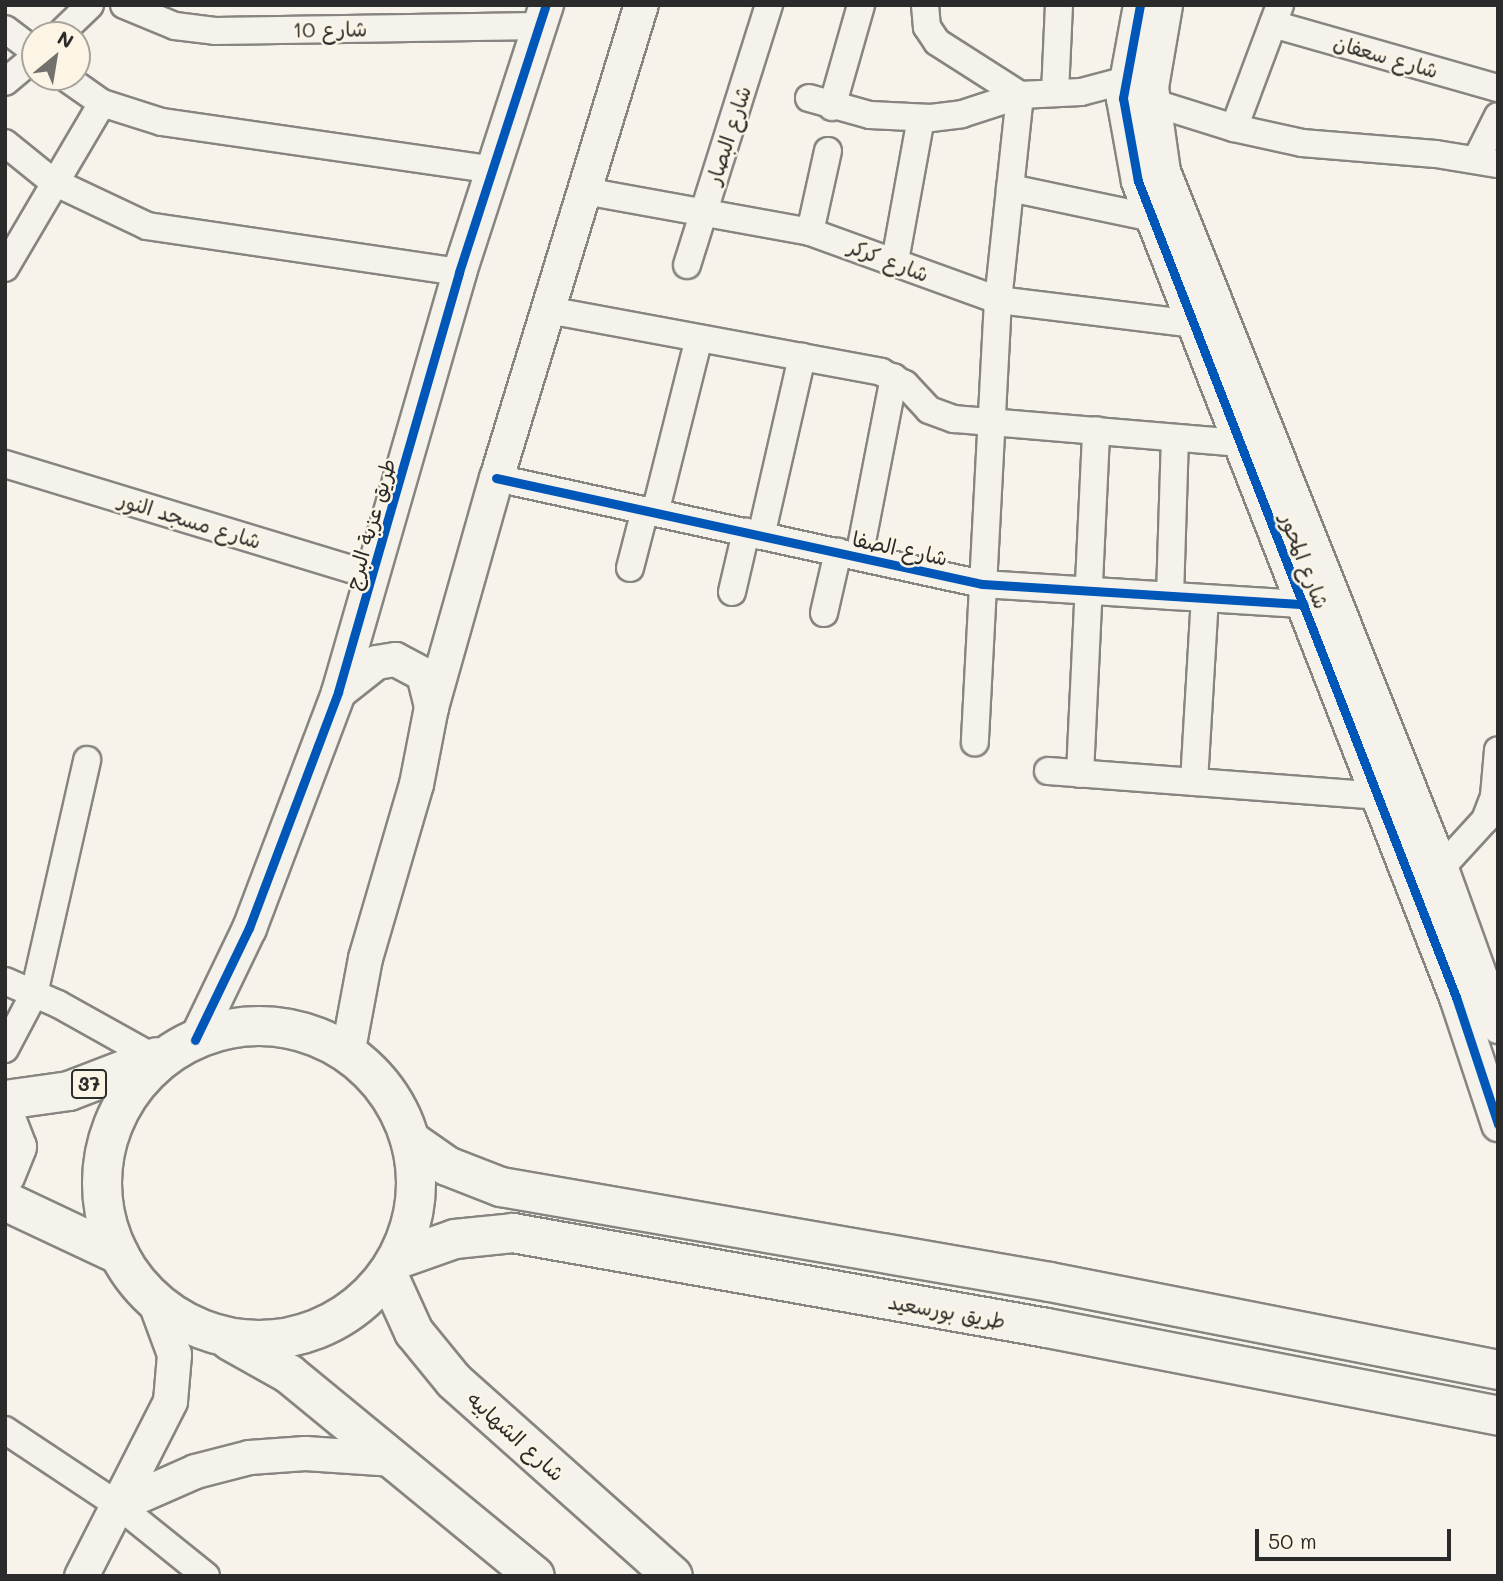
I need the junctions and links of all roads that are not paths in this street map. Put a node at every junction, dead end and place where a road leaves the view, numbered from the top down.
1 (90, 5) edge
2 (124, 5) edge
3 (641, 5) edge
4 (769, 5) edge
5 (861, 5) edge
6 (925, 5) edge
7 (1059, 5) edge
8 (1140, 5) edge
9 (1165, 5) edge
10 (1277, 14) edge
11 (543, 16) edge
12 (368, 17) edge
13 (73, 21) edge
14 (5, 29) edge
15 (21, 43) edge
16 (21, 68) edge
17 (1123, 81) junction
18 (5, 82) edge
19 (1498, 88) edge
20 (85, 91) edge
21 (1055, 93) junction
22 (1020, 95) junction
23 (1151, 102) junction
24 (102, 103) junction
25 (1498, 116) edge
26 (921, 118) junction
27 (1234, 128) junction
28 (5, 143) edge
29 (828, 151) dead end
30 (1487, 162) edge
31 (494, 170) junction
32 (52, 181) junction
33 (1010, 188) junction
34 (585, 191) junction
35 (704, 213) junction
36 (1152, 218) junction
37 (810, 232) junction
38 (895, 261) junction
39 (687, 265) dead end
40 (5, 268) edge
41 (459, 272) junction
42 (998, 300) junction
43 (548, 310) junction
44 (1194, 324) junction
45 (699, 338) junction
46 (802, 357) junction
47 (894, 377) junction
48 (992, 421) junction
49 (1096, 430) junction
50 (1175, 438) junction
51 (1240, 443) junction
52 (5, 464) edge
53 (496, 478) junction
54 (650, 512) junction
55 (754, 534) junction
56 (848, 555) junction
57 (631, 568) dead end
58 (374, 576) junction
59 (983, 584) junction
60 (1088, 591) junction
61 (732, 592) dead end
62 (1170, 596) junction
63 (1205, 598) junction
64 (1303, 604) junction
65 (824, 613) dead end
66 (338, 692) junction
67 (431, 707) junction
68 (975, 742) dead end
69 (1498, 750) edge
70 (87, 760) dead end
71 (1048, 771) dead end
72 (1080, 774) junction
73 (1194, 782) junction
74 (1378, 796) junction
75 (1441, 868) junction
76 (5, 981) edge
77 (34, 994) junction
78 (1498, 1026) edge
79 (5, 1049) edge
80 (172, 1050) junction
81 (347, 1054) junction
82 (5, 1100) edge
83 (5, 1116) edge
84 (1498, 1124) edge
85 (410, 1140) junction
86 (5, 1176) edge
87 (5, 1201) edge
88 (120, 1255) junction
89 (393, 1267) junction
90 (1050, 1282) junction
91 (154, 1300) junction
92 (1154, 1302) junction
93 (1046, 1328) junction
94 (219, 1335) junction
95 (1149, 1351) junction
96 (1498, 1370) edge
97 (1498, 1416) edge
98 (5, 1430) edge
99 (394, 1459) junction
100 (118, 1505) junction
101 (81, 1576) edge
102 (206, 1576) edge
103 (535, 1576) edge
104 (673, 1576) edge

1 - 13 street
2 - 12 street, شارع 10
3 - 34 street
4 - 35 street, شارع البصار
5 - 26 street
6 - 22 street
7 - 21 street
8 - 17 street, شارع المحور
9 - 23 street, شارع المحور
10 - 19 street, شارع سعفان
10 - 27 street
11 - 12 street, شارع 10
11 - 31 street, طريق عزبة البرج
14 - 15 street
16 - 18 street
17 - 21 street
17 - 36 street, شارع المحور
20 - 24 street
21 - 22 street
22 - 26 street
22 - 33 street
23 - 27 street
23 - 75 street, شارع المحور
24 - 31 street
24 - 32 street
25 - 30 street
26 - 38 street
27 - 30 street
28 - 32 street
29 - 37 street
31 - 41 street, طريق عزبة البرج
32 - 40 street
32 - 41 street
33 - 36 street
33 - 42 street
34 - 35 street, شارع كركر
34 - 43 street
35 - 37 street, شارع كركر
35 - 39 street, شارع البصار
36 - 44 street, شارع المحور
37 - 38 street, شارع كركر
38 - 42 street, شارع كركر
41 - 58 street, طريق عزبة البرج
42 - 44 street, شارع كركر
42 - 48 street
43 - 45 street
43 - 53 street
44 - 51 street, شارع المحور
45 - 46 street
45 - 54 street
46 - 47 street
46 - 55 street
47 - 48 street
47 - 56 street
48 - 49 street
48 - 59 street
49 - 50 street
49 - 60 street
50 - 51 street
50 - 62 street
51 - 64 street, شارع المحور
52 - 58 street, شارع مسجد النور
53 - 54 street, شارع الصفا
53 - 67 street
54 - 55 street, شارع الصفا
54 - 57 street
55 - 56 street, شارع الصفا
55 - 61 street
56 - 59 street, شارع الصفا
56 - 65 street
58 - 66 street, طريق عزبة البرج
59 - 60 street, شارع الصفا
59 - 68 street
60 - 62 street, شارع الصفا
60 - 72 street
62 - 63 street, شارع الصفا
63 - 64 street, شارع الصفا
63 - 73 street
64 - 74 street, شارع المحور
66 - 67 street
66 - 80 street, طريق عزبة البرج
67 - 81 street
69 - 75 street
70 - 77 street
71 - 72 street
72 - 73 street
73 - 74 street
74 - 84 street, شارع المحور
75 - 78 street, شارع المحور
76 - 77 street
77 - 79 street
77 - 80 street
80 - 81 highway
80 - 82 highway, 37
80 - 88 highway
81 - 85 highway
83 - 86 highway
85 - 89 highway
85 - 90 highway, طريق بورسعيد
87 - 88 highway
88 - 91 highway
89 - 93 highway, طريق بورسعيد
89 - 94 highway
89 - 104 highway, شارع الشهابيه
90 - 92 highway, طريق بورسعيد
90 - 93 highway
91 - 94 highway
91 - 100 street
92 - 95 highway
92 - 96 highway, طريق بورسعيد
93 - 95 highway, طريق بورسعيد
94 - 99 highway
95 - 97 highway, طريق بورسعيد
98 - 100 street
99 - 100 street
99 - 103 highway
100 - 101 street
100 - 102 street

